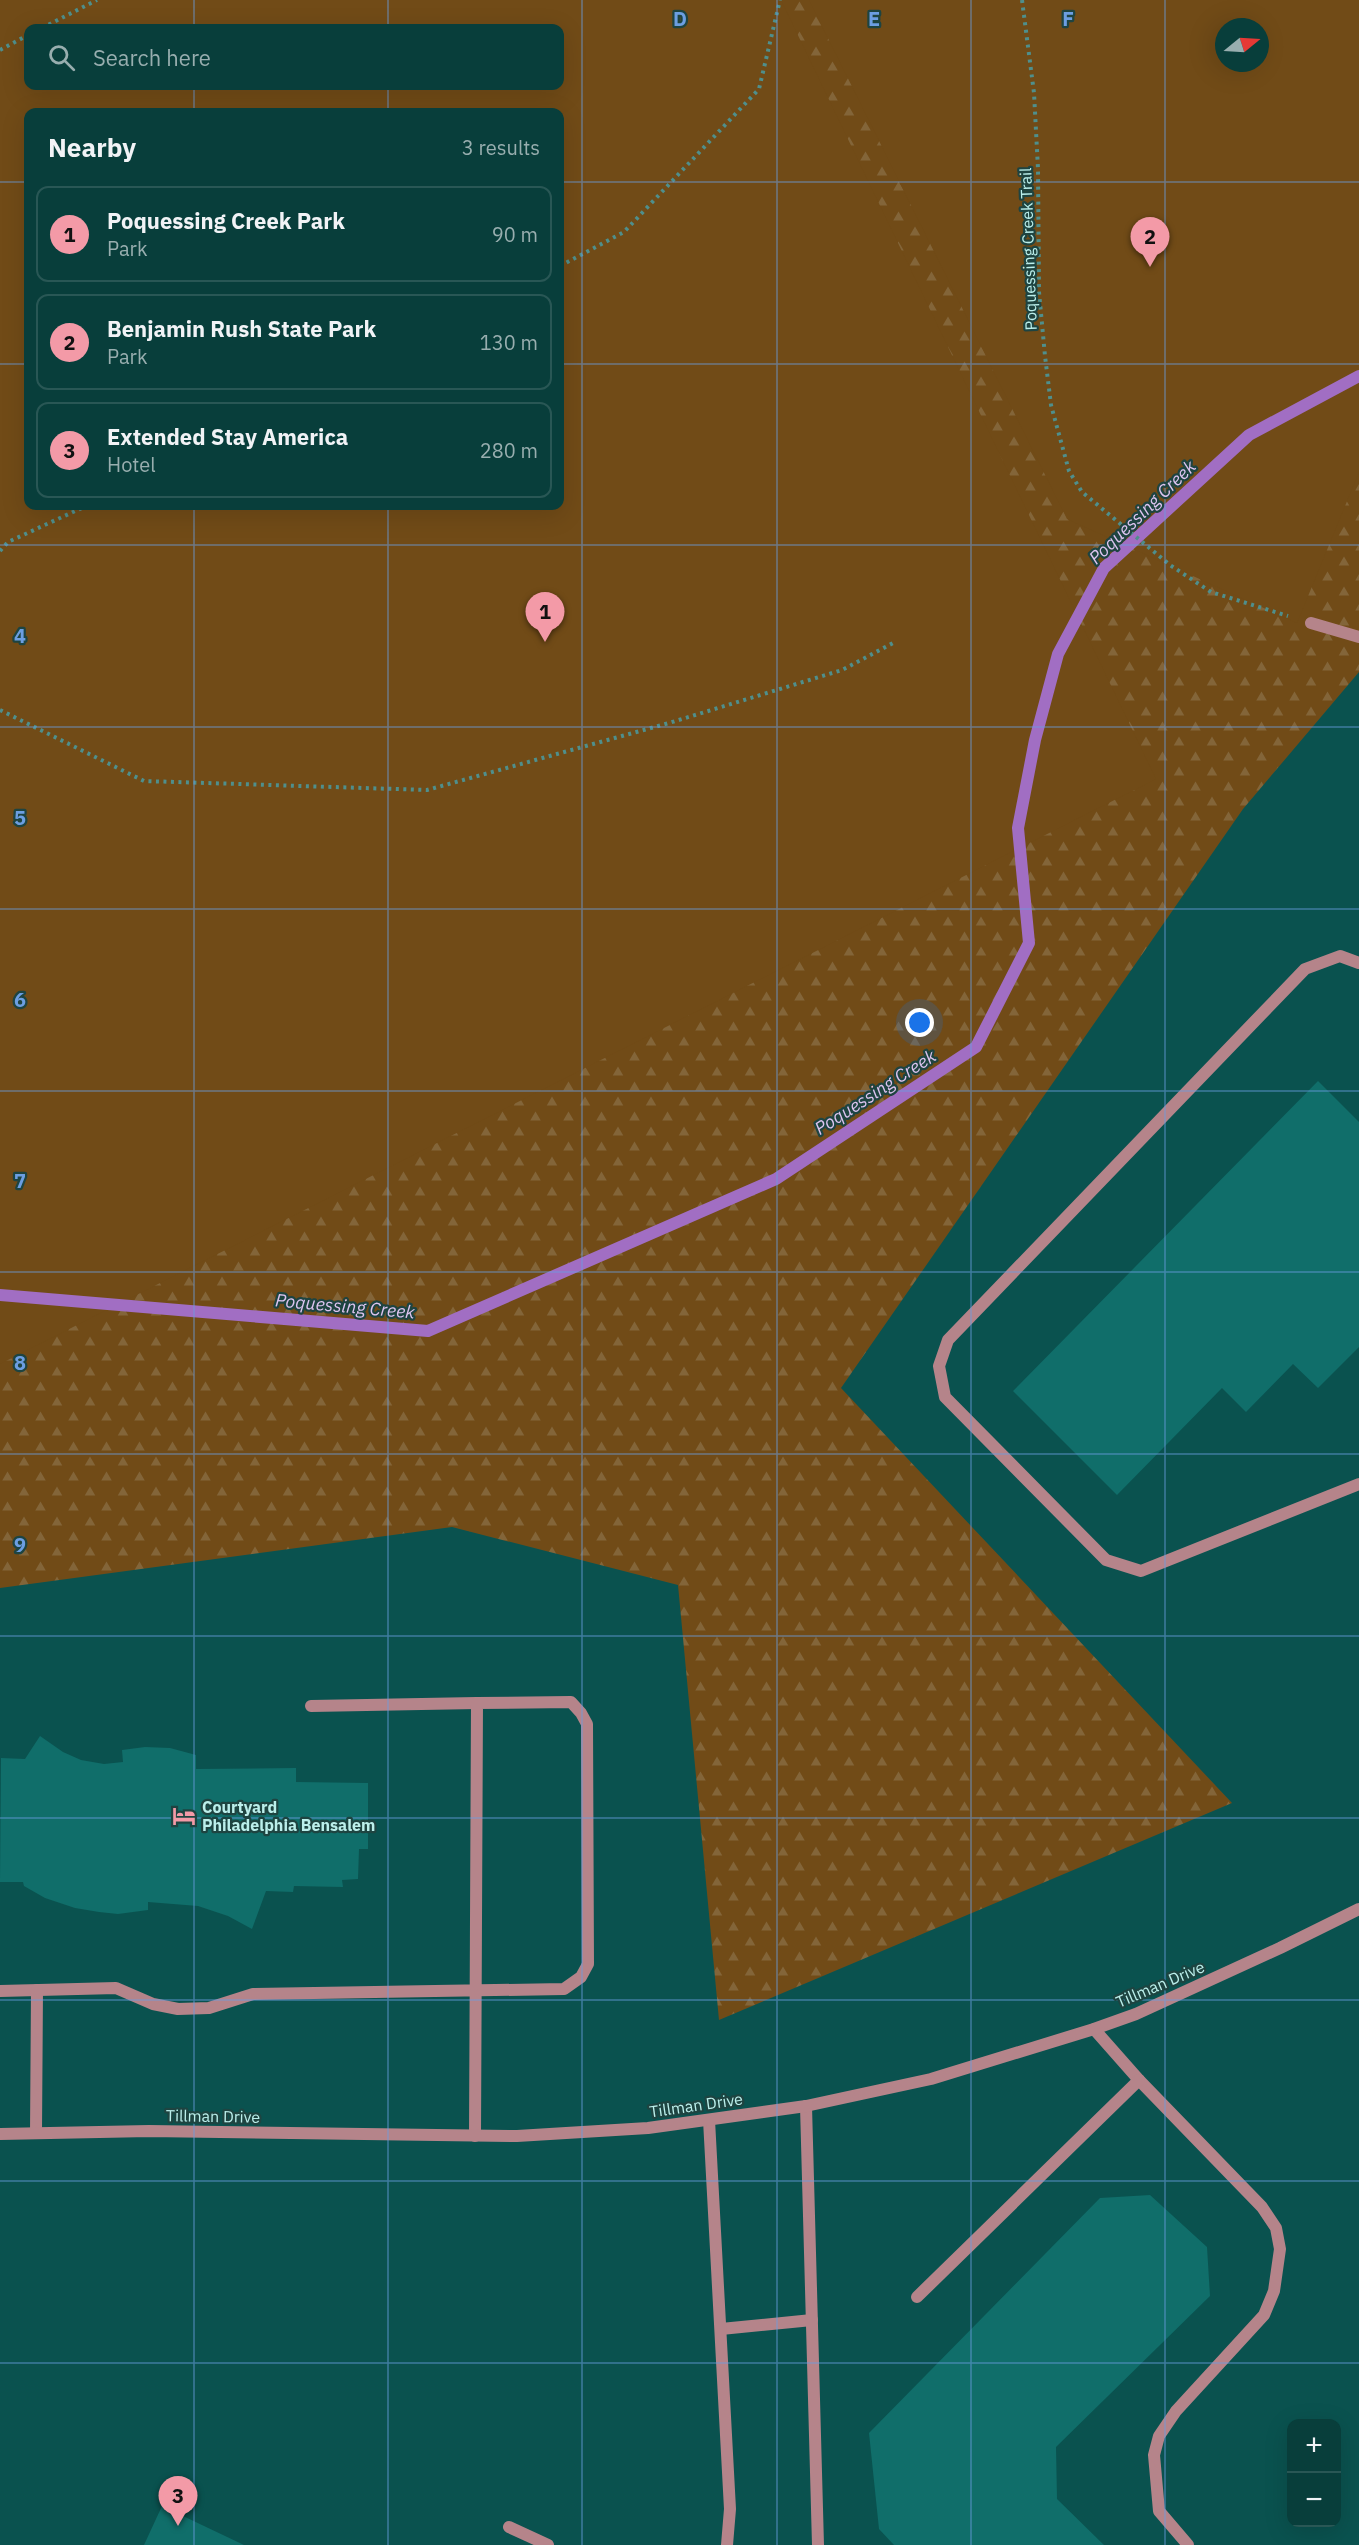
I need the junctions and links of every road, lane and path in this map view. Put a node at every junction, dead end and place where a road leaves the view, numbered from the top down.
1 (97, 0) edge
2 (780, 0) edge
3 (1022, 0) edge
4 (50, 24) edge
5 (24, 37) edge
6 (0, 50) edge
7 (564, 264) edge
8 (78, 510) edge
9 (0, 551) edge
10 (1311, 624) joint
11 (1359, 637) edge
12 (893, 643) dead end
13 (0, 710) edge
14 (1359, 963) edge
15 (1359, 1484) edge
16 (477, 1703) junction
17 (311, 1706) dead end
18 (1359, 1909) edge
19 (37, 1990) junction
20 (0, 1991) edge
21 (475, 1992) junction
22 (1094, 2029) junction
23 (1139, 2080) junction
24 (806, 2106) junction
25 (709, 2120) junction
26 (36, 2133) junction
27 (0, 2134) edge
28 (475, 2136) junction
29 (917, 2297) dead end
30 (812, 2320) junction
31 (721, 2328) junction
32 (509, 2527) dead end
33 (548, 2545) edge
34 (728, 2545) edge
35 (818, 2545) edge
36 (1188, 2545) edge

1 - 4 path
2 - 7 path
3 - 10 path, Poquessing Creek Trail
5 - 6 path
8 - 9 path
10 - 11 street
12 - 13 path
14 - 15 street
16 - 17 street
16 - 21 street
16 - 21 street
18 - 22 street, Tillman Drive
19 - 20 street
19 - 21 street
19 - 26 street
21 - 28 street
22 - 23 street
22 - 24 street, Tillman Drive
23 - 29 street
23 - 36 street
24 - 25 street, Tillman Drive
24 - 30 street
25 - 28 street, Tillman Drive
25 - 31 street
26 - 27 street, Tillman Drive
26 - 28 street, Tillman Drive
30 - 31 street
30 - 35 street
31 - 34 street
32 - 33 street

